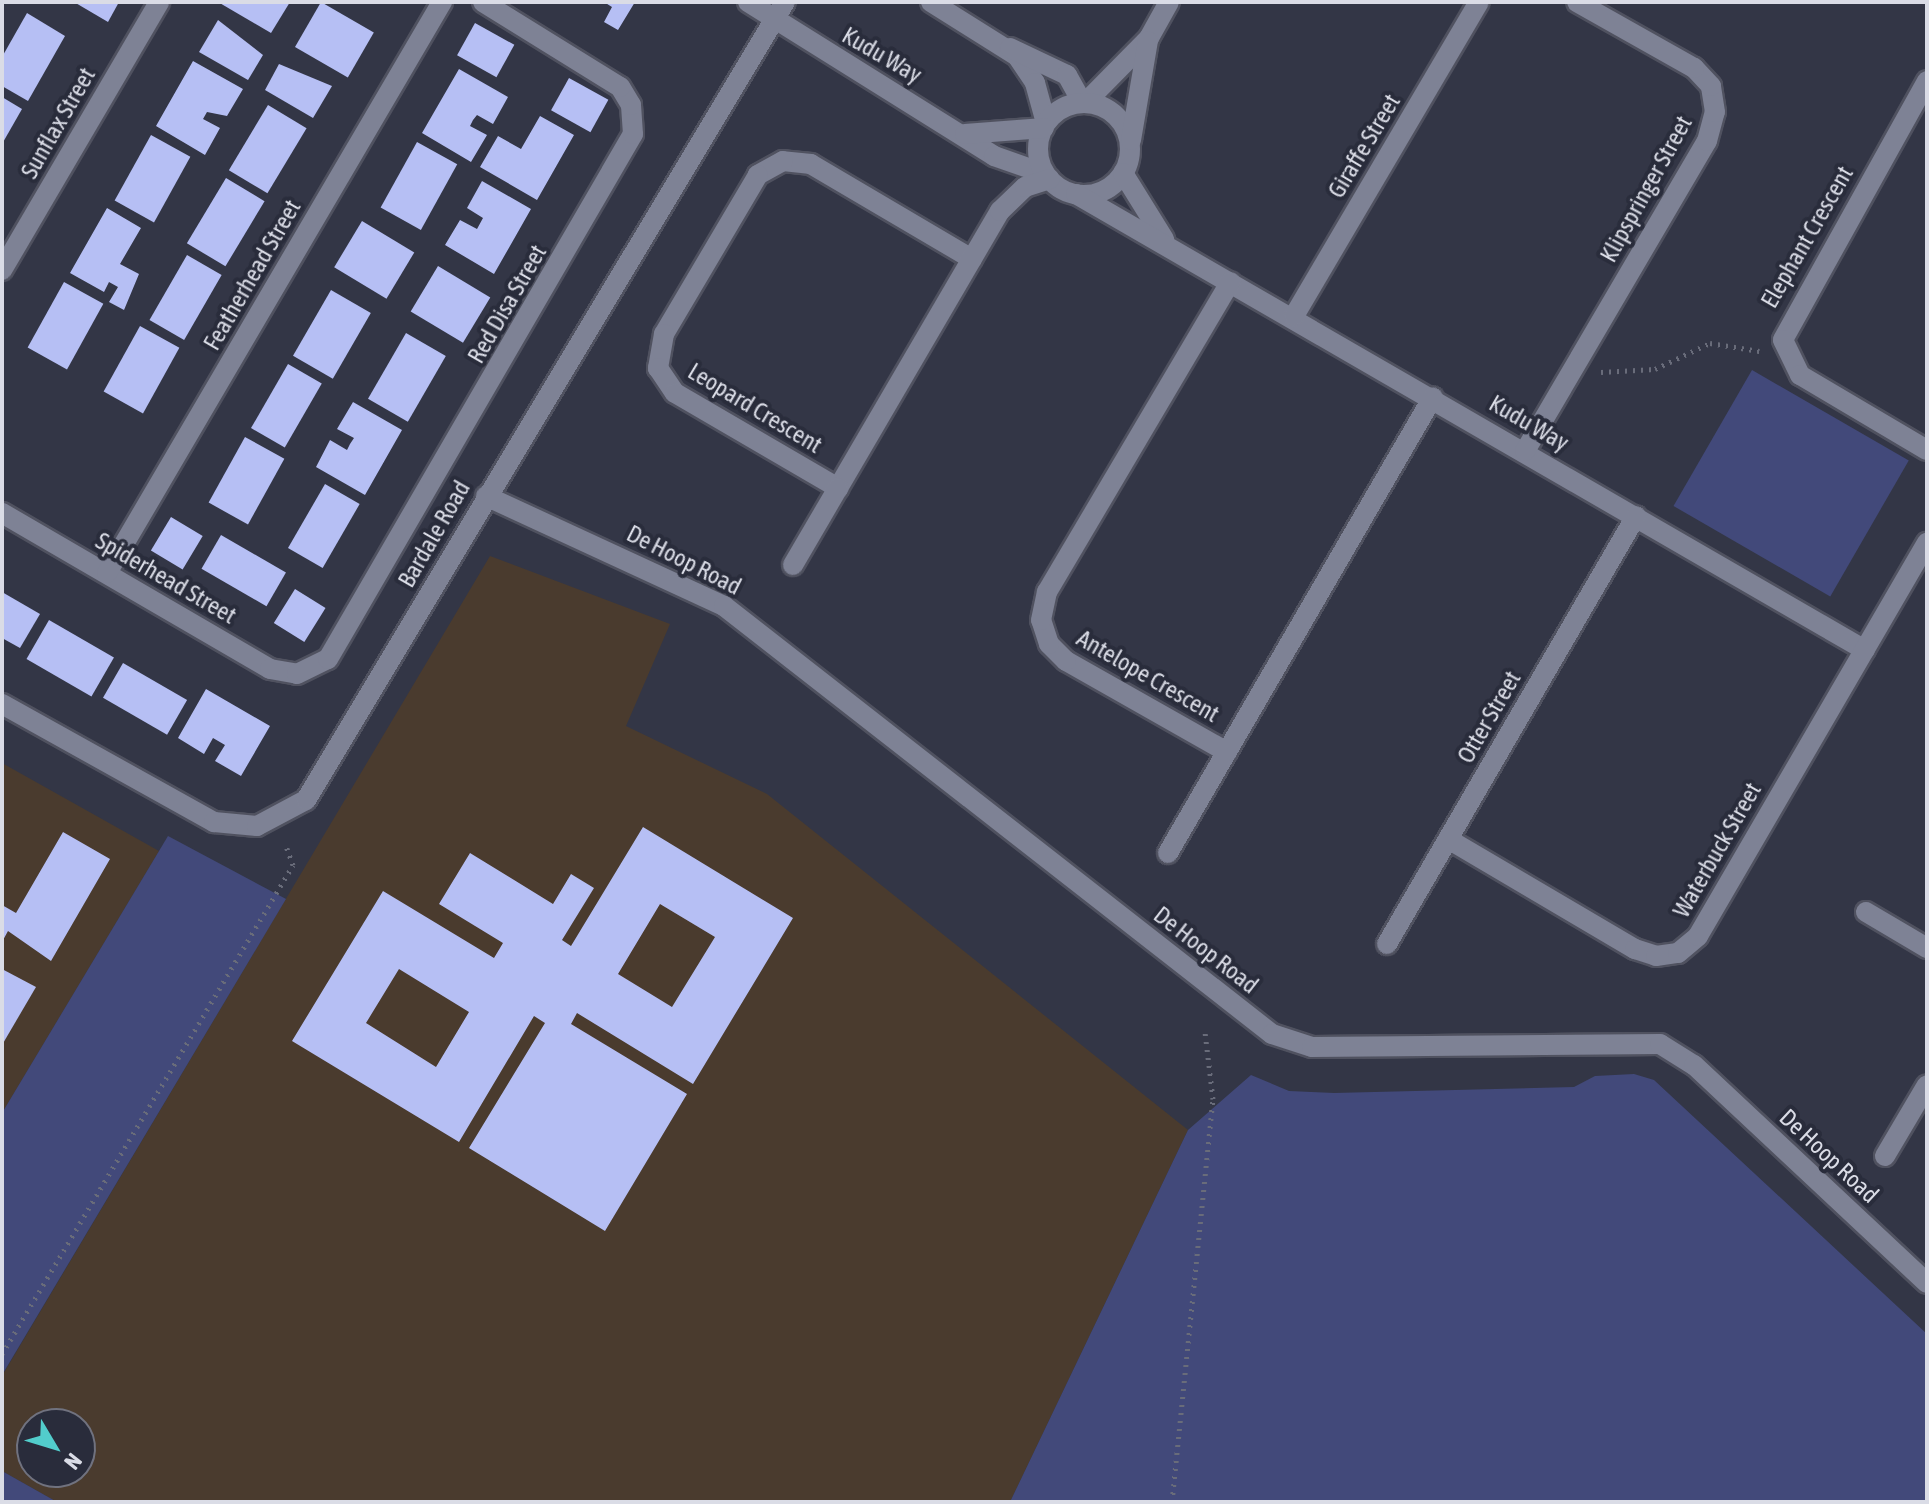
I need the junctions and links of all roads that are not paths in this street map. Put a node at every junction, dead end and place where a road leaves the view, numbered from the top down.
1 (159, 2) edge
2 (442, 2) edge
3 (483, 2) edge
4 (748, 2) edge
5 (931, 2) edge
6 (1169, 2) edge
7 (1479, 2) edge
8 (1577, 2) edge
9 (779, 11) edge
10 (1149, 38) junction
11 (1006, 47) junction
12 (1927, 81) edge
13 (1083, 102) junction
14 (1045, 126) junction
15 (965, 134) junction
16 (1130, 150) junction
17 (994, 156) junction
18 (1123, 173) junction
19 (1048, 176) junction
20 (1076, 194) junction
21 (1006, 204) junction
22 (1166, 242) junction
23 (972, 259) junction
24 (2, 270) edge
25 (1230, 282) junction
26 (1294, 316) junction
27 (1433, 397) junction
28 (1927, 450) edge
29 (1525, 451) junction
30 (838, 488) junction
31 (486, 496) junction
32 (2, 513) edge
33 (1636, 516) junction
34 (1927, 543) edge
35 (793, 565) dead end
36 (107, 573) junction
37 (1865, 650) junction
38 (307, 672) joint
39 (2, 704) edge
40 (1227, 752) junction
41 (1448, 839) junction
42 (1168, 853) dead end
43 (1866, 912) dead end
44 (1387, 944) dead end
45 (1927, 948) edge
46 (1927, 1085) edge
47 (1885, 1156) dead end
48 (1927, 1283) edge

1 - 24 street, Sunflax Street
2 - 36 street, Featherhead Street
3 - 38 street, Red Disa Street
4 - 9 street, Kudu Way
5 - 11 street
6 - 10 street
7 - 26 street, Giraffe Street
8 - 29 street, Klipspringer Street
9 - 15 street, Kudu Way
9 - 31 street, Bardale Road
10 - 13 street
10 - 16 street
11 - 13 street
11 - 14 street
12 - 28 street, Elephant Crescent
13 - 14 street
13 - 16 street
14 - 15 street
14 - 19 street
15 - 17 street, Kudu Way
16 - 18 street
17 - 19 street, Kudu Way
17 - 21 street
18 - 20 street
18 - 22 street, Kudu Way
19 - 20 street
19 - 21 street
20 - 22 street, Kudu Way
21 - 23 street
22 - 25 street, Kudu Way
23 - 30 street
23 - 30 street, Leopard Crescent
25 - 26 street, Kudu Way
25 - 40 street, Antelope Crescent
26 - 27 street, Kudu Way
27 - 29 street, Kudu Way
27 - 40 street, Antelope Crescent
29 - 33 street, Kudu Way
30 - 35 street
31 - 39 street, Bardale Road
31 - 48 street, De Hoop Road
32 - 36 street, Spiderhead Street
33 - 37 street, Kudu Way
33 - 41 street, Otter Street
34 - 37 street, Waterbuck Street
36 - 38 street, Spiderhead Street
37 - 41 street, Waterbuck Street
40 - 42 street
41 - 44 street, Otter Street
43 - 45 street
46 - 47 street

